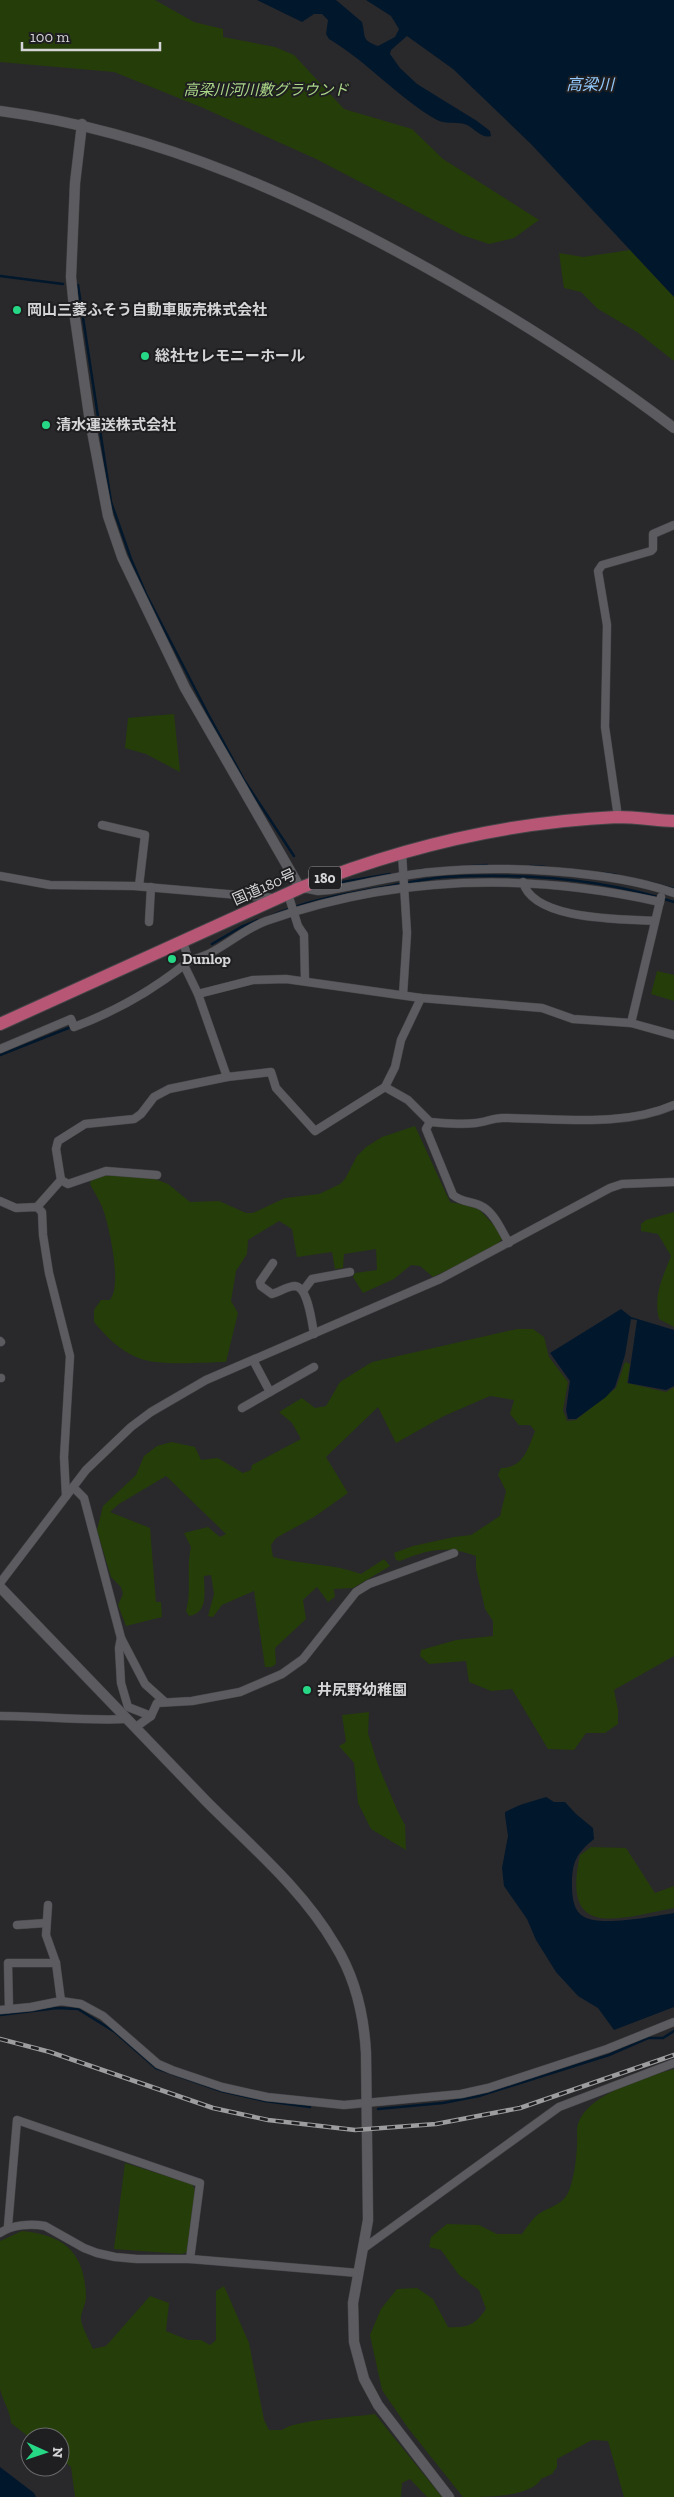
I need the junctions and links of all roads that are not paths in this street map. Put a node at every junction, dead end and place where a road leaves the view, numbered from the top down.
1 (0, 111) edge
2 (82, 124) junction
3 (674, 428) edge
4 (674, 525) edge
5 (618, 817) junction
6 (674, 821) edge
7 (102, 825) dead end
8 (402, 853) junction
9 (0, 876) edge
10 (402, 879) junction
11 (523, 882) junction
12 (139, 886) junction
13 (151, 887) junction
14 (300, 888) junction
15 (674, 894) edge
16 (661, 896) junction
17 (289, 903) junction
18 (655, 921) junction
19 (149, 922) dead end
20 (183, 942) junction
21 (186, 963) junction
22 (305, 981) junction
23 (198, 994) junction
24 (403, 995) junction
25 (421, 998) junction
26 (631, 1023) junction
27 (0, 1024) edge
28 (674, 1035) edge
29 (0, 1049) edge
30 (226, 1077) junction
31 (385, 1087) junction
32 (674, 1105) edge
33 (430, 1122) junction
34 (157, 1175) dead end
35 (61, 1180) junction
36 (674, 1182) edge
37 (0, 1201) edge
38 (37, 1207) junction
39 (509, 1243) junction
40 (273, 1263) dead end
41 (350, 1272) dead end
42 (302, 1291) junction
43 (314, 1334) junction
44 (253, 1360) junction
45 (314, 1367) dead end
46 (270, 1392) junction
47 (242, 1408) dead end
48 (72, 1487) junction
49 (66, 1496) junction
50 (454, 1553) dead end
51 (0, 1585) edge
52 (121, 1638) junction
53 (165, 1702) junction
54 (0, 1716) edge
55 (151, 1716) junction
56 (126, 1719) junction
57 (136, 1727) junction
58 (48, 1905) dead end
59 (46, 1923) junction
60 (17, 1925) dead end
61 (56, 1963) junction
62 (61, 2001) junction
63 (9, 2009) junction
64 (0, 2010) edge
65 (674, 2022) edge
66 (674, 2063) edge
67 (365, 2104) junction
68 (8, 2226) junction
69 (0, 2233) edge
70 (364, 2248) junction
71 (190, 2259) junction
72 (358, 2273) junction
73 (449, 2497) edge

1 - 2 street
2 - 3 street
2 - 14 street
4 - 5 street
5 - 6 highway, 国道180号 / 180
5 - 8 highway, 国道180号 / 180
7 - 12 street
8 - 10 street
8 - 14 highway, 国道180号 / 180
9 - 12 street
10 - 11 street
10 - 14 street
10 - 16 street
10 - 17 street
10 - 24 street
11 - 16 street
11 - 18 street
12 - 13 street
13 - 17 street
13 - 19 street
14 - 17 highway, 国道180号 / 180
15 - 16 street
16 - 18 street
17 - 20 highway, 国道180号 / 180
17 - 21 street
17 - 22 street
18 - 26 street
20 - 21 street
20 - 27 highway, 国道180号 / 180
21 - 23 street
21 - 29 street
22 - 23 street
22 - 24 street
23 - 30 street
24 - 25 street
25 - 26 street
25 - 31 street
26 - 28 street
30 - 31 street
30 - 35 street
31 - 33 street
32 - 33 street
33 - 39 street
34 - 35 street
35 - 38 street
36 - 39 street
37 - 38 street
38 - 49 street
39 - 43 street
40 - 42 street
41 - 42 street
42 - 43 street
43 - 44 street
44 - 46 street
44 - 48 street
45 - 46 street
46 - 47 street
48 - 49 street
48 - 52 street
49 - 51 street
50 - 53 street
51 - 56 street
52 - 53 street
52 - 55 street
53 - 55 street
54 - 56 street
55 - 57 street
56 - 57 street
57 - 67 street
58 - 59 street
59 - 60 street
59 - 61 street
61 - 62 street
61 - 63 street
62 - 63 street
62 - 67 street
63 - 64 street
65 - 67 street
66 - 70 street
67 - 70 street
68 - 69 street
68 - 71 street
68 - 71 street
70 - 72 street
71 - 72 street
72 - 73 street

